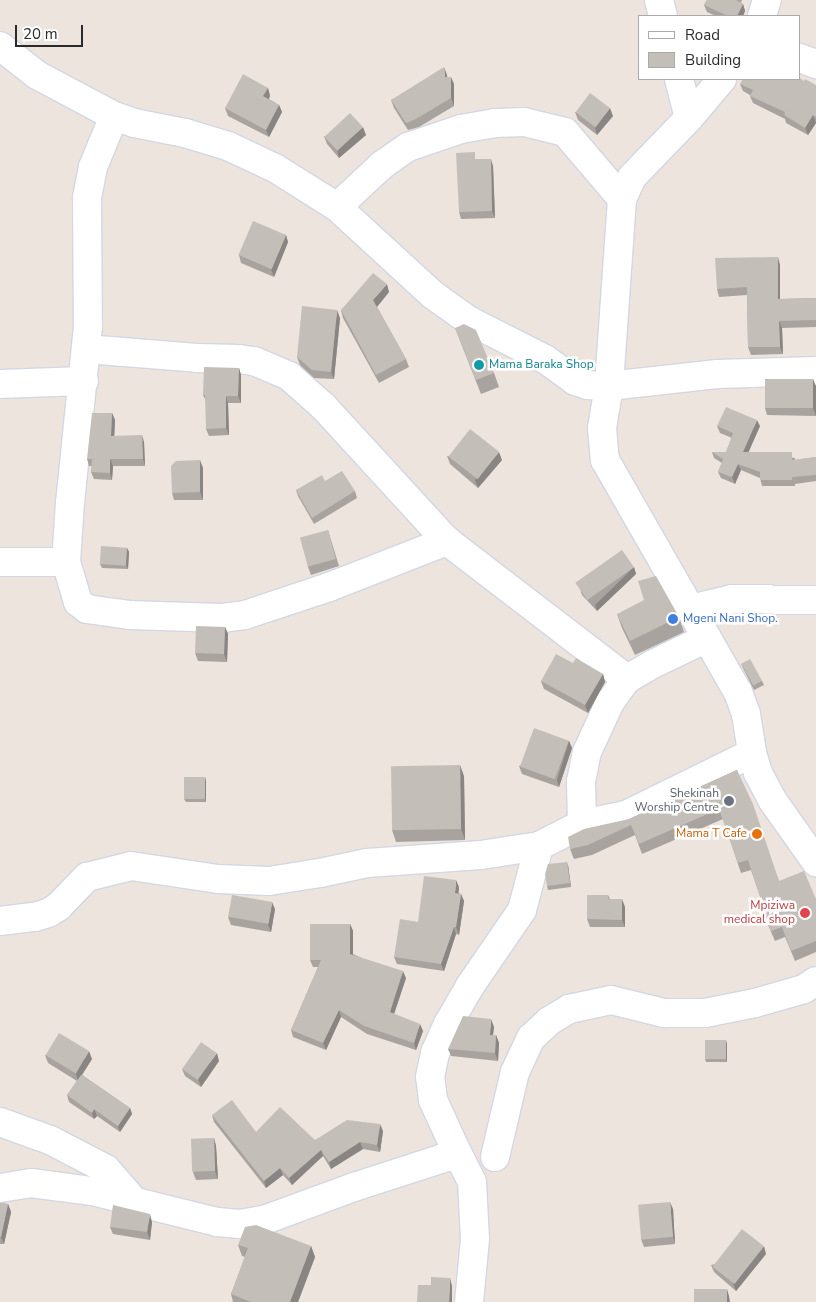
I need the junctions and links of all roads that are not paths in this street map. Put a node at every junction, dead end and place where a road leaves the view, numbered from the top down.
1 (659, 0) edge
2 (767, 0) edge
3 (663, 15) edge
4 (762, 15) edge
5 (0, 46) edge
6 (801, 58) edge
7 (816, 64) edge
8 (679, 80) edge
9 (721, 80) edge
10 (114, 116) junction
11 (689, 118) junction
12 (622, 199) junction
13 (337, 207) junction
14 (86, 349) junction
15 (816, 371) edge
16 (84, 380) junction
17 (0, 384) edge
18 (609, 386) junction
19 (447, 541) junction
20 (0, 562) edge
21 (66, 562) junction
22 (816, 600) edge
23 (690, 609) junction
24 (707, 638) junction
25 (626, 679) junction
26 (752, 753) junction
27 (582, 824) junction
28 (539, 846) junction
29 (816, 862) edge
30 (0, 921) edge
31 (816, 981) edge
32 (0, 1122) edge
33 (454, 1146) junction
34 (495, 1157) dead end
35 (0, 1188) edge
36 (134, 1201) junction
37 (469, 1302) edge

1 - 3 street
2 - 4 street
5 - 10 street
6 - 7 street
8 - 11 street
9 - 11 street
10 - 13 street
10 - 14 street
11 - 12 street
12 - 13 street
12 - 18 street
13 - 18 street
14 - 16 street
14 - 19 street
15 - 18 street
16 - 17 street
16 - 21 street
18 - 23 street
19 - 21 street
19 - 25 street
20 - 21 street
22 - 23 street
23 - 24 street
24 - 25 street
24 - 26 street
25 - 27 street
26 - 27 street
26 - 29 street
27 - 28 street
28 - 30 street
28 - 33 street
31 - 34 street
32 - 36 street
33 - 36 street
33 - 37 street
35 - 36 street

